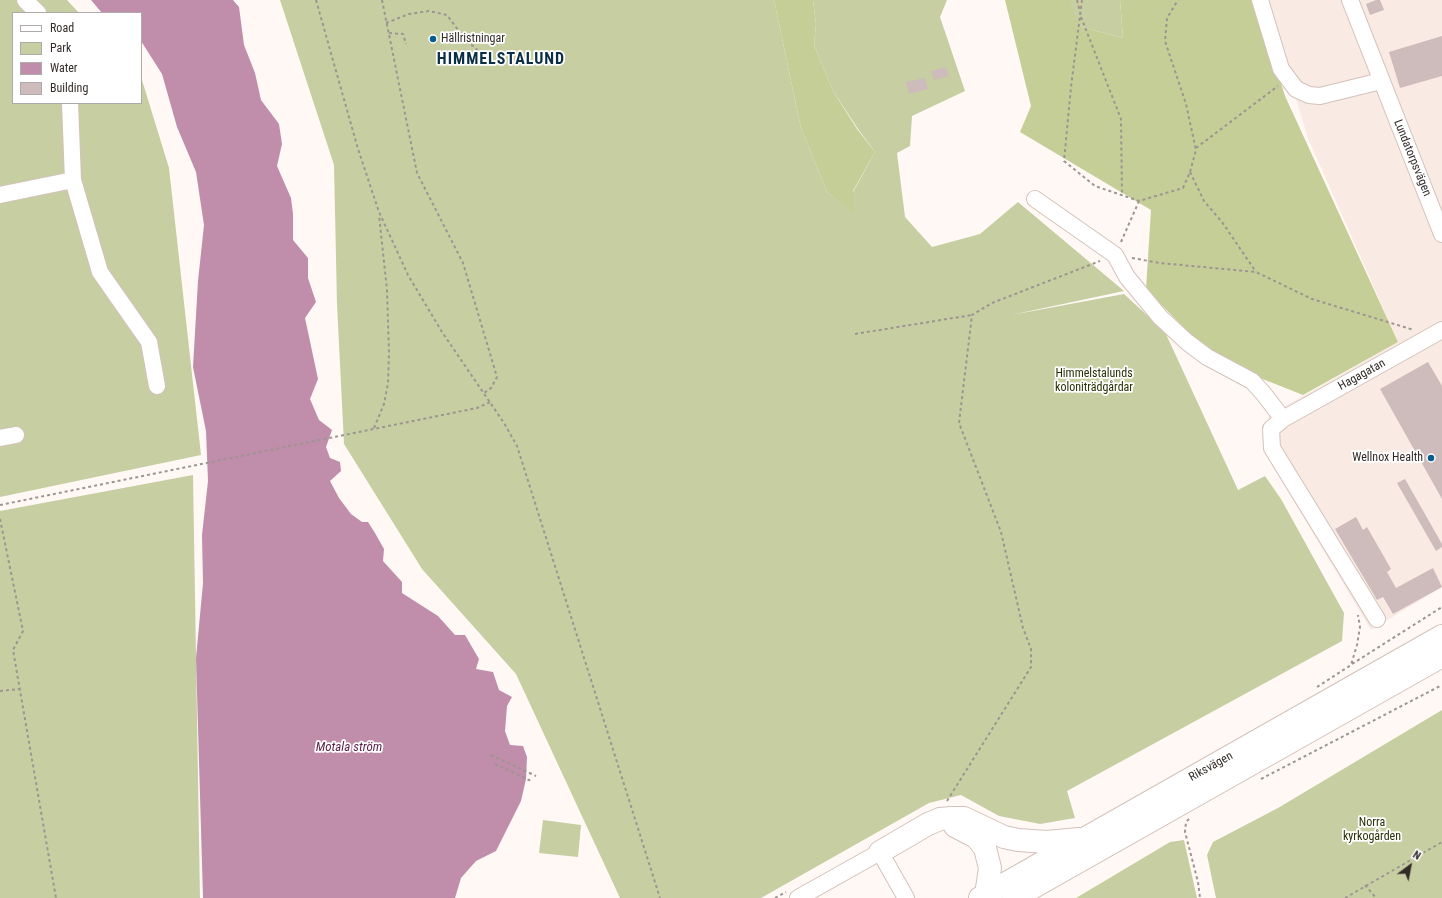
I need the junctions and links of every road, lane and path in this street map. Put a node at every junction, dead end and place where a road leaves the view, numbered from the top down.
1 (25, 0) edge
2 (316, 0) edge
3 (382, 0) edge
4 (1077, 0) edge
5 (1082, 0) edge
6 (1178, 0) edge
7 (1260, 0) edge
8 (1350, 0) edge
9 (37, 12) edge
10 (1080, 15) junction
11 (386, 23) junction
12 (389, 33) junction
13 (406, 44) dead end
14 (483, 64) dead end
15 (1287, 79) junction
16 (1381, 81) junction
17 (70, 104) edge
18 (1196, 148) junction
19 (1190, 172) junction
20 (73, 180) junction
21 (0, 194) edge
22 (1122, 196) junction
23 (1035, 199) dead end
24 (1139, 201) junction
25 (379, 212) junction
26 (1442, 234) edge
27 (1115, 255) junction
28 (1256, 272) junction
29 (972, 315) junction
30 (1437, 333) edge
31 (855, 334) dead end
32 (157, 386) dead end
33 (484, 393) junction
34 (490, 402) junction
35 (1283, 419) junction
36 (374, 428) junction
37 (16, 435) dead end
38 (0, 438) edge
39 (0, 505) edge
40 (0, 519) edge
41 (1442, 607) edge
42 (1357, 609) dead end
43 (1377, 619) dead end
44 (1442, 625) edge
45 (1442, 636) edge
46 (1442, 656) edge
47 (1351, 665) junction
48 (1442, 667) edge
49 (1442, 685) edge
50 (19, 689) junction
51 (0, 691) edge
52 (1320, 695) junction
53 (1367, 699) junction
54 (491, 755) dead end
55 (495, 764) dead end
56 (536, 776) dead end
57 (1260, 779) dead end
58 (531, 781) dead end
59 (952, 804) dead end
60 (1193, 814) dead end
61 (928, 824) junction
62 (1084, 839) junction
63 (1442, 842) edge
64 (880, 852) junction
65 (1366, 885) junction
66 (983, 896) edge
67 (56, 898) edge
68 (660, 898) edge
69 (798, 898) edge
70 (906, 898) edge
71 (1014, 898) edge
72 (1200, 898) edge
73 (1345, 898) edge
74 (1376, 898) edge

1 - 9 street
2 - 25 path
3 - 11 path
4 - 10 path
5 - 10 path
6 - 18 path
7 - 15 street
8 - 16 street, Lundatorpsvägen
10 - 22 path
10 - 22 path
11 - 12 path
11 - 14 path
12 - 13 path
12 - 33 path
15 - 16 street
15 - 18 path
16 - 26 street, Lundatorpsvägen
17 - 20 street
18 - 19 path
19 - 24 path
19 - 28 path
20 - 21 street
20 - 32 street
22 - 24 path
23 - 27 street
24 - 27 path
25 - 33 path
25 - 36 path
27 - 28 path
27 - 29 path
27 - 35 street
28 - 30 path
29 - 31 path
29 - 59 path
30 - 35 street, Hagagatan
33 - 34 path
34 - 36 path
34 - 68 path
35 - 43 street
36 - 39 path
37 - 38 street
40 - 50 path
41 - 47 path
42 - 47 path
44 - 52 highway
45 - 52 highway, Riksvägen
46 - 53 highway, Riksvägen
47 - 52 path
48 - 53 highway
49 - 57 path
50 - 51 path
50 - 67 path
52 - 62 highway, Riksvägen
53 - 71 highway, Riksvägen
54 - 56 path
55 - 58 path
60 - 72 path
61 - 62 highway
61 - 64 highway
61 - 66 highway
62 - 66 highway, Riksvägen
63 - 65 path
64 - 69 street
64 - 70 street
65 - 73 path
65 - 74 path

